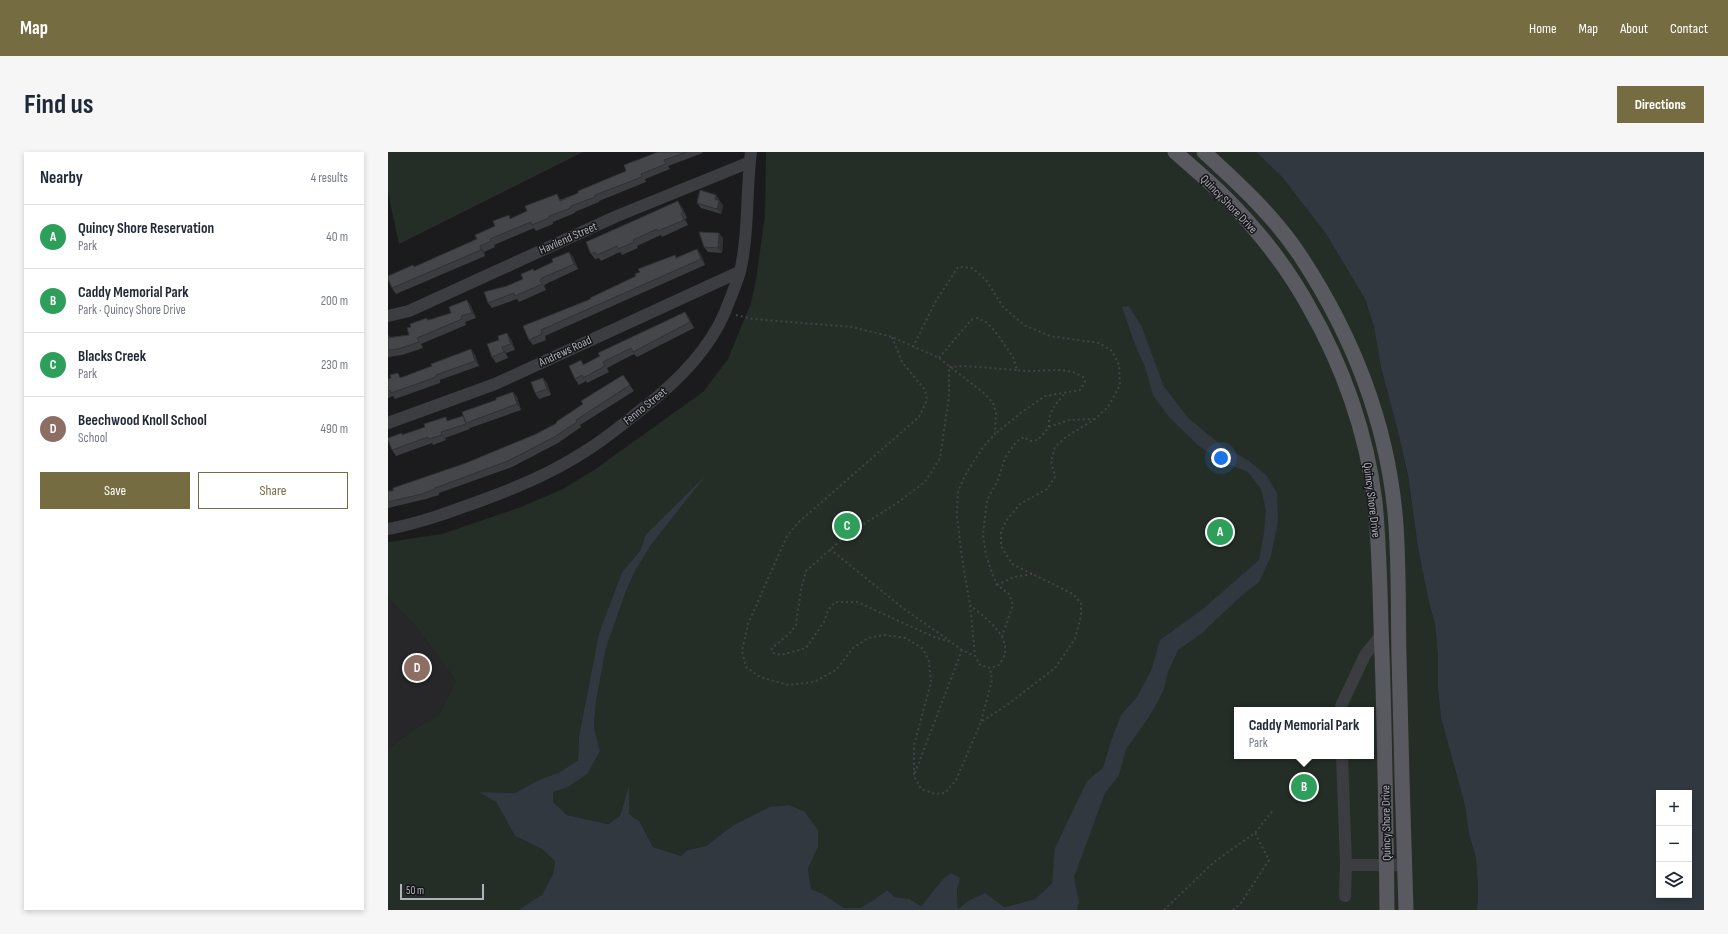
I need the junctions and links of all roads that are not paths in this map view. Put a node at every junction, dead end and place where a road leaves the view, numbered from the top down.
1 (1175, 152) edge
2 (1204, 152) edge
3 (750, 157) edge
4 (740, 272) junction
5 (388, 316) edge
6 (388, 423) edge
7 (388, 529) edge
8 (1381, 635) junction
9 (1341, 707) edge
10 (1342, 759) edge
11 (1346, 865) junction
12 (1387, 865) junction
13 (1404, 865) junction
14 (1345, 896) dead end
15 (1387, 910) edge
16 (1406, 910) edge

1 - 8 main road, Quincy Shore Drive
2 - 13 main road, Quincy Shore Drive
3 - 4 street, Fenno Street
3 - 5 street, Havilend Street
4 - 6 street, Andrews Road
4 - 7 street, Fenno Street
8 - 9 street
8 - 12 main road, Quincy Shore Drive
10 - 11 street
11 - 12 street
11 - 14 street
12 - 13 street
12 - 15 main road, Quincy Shore Drive
13 - 16 main road, Quincy Shore Drive

